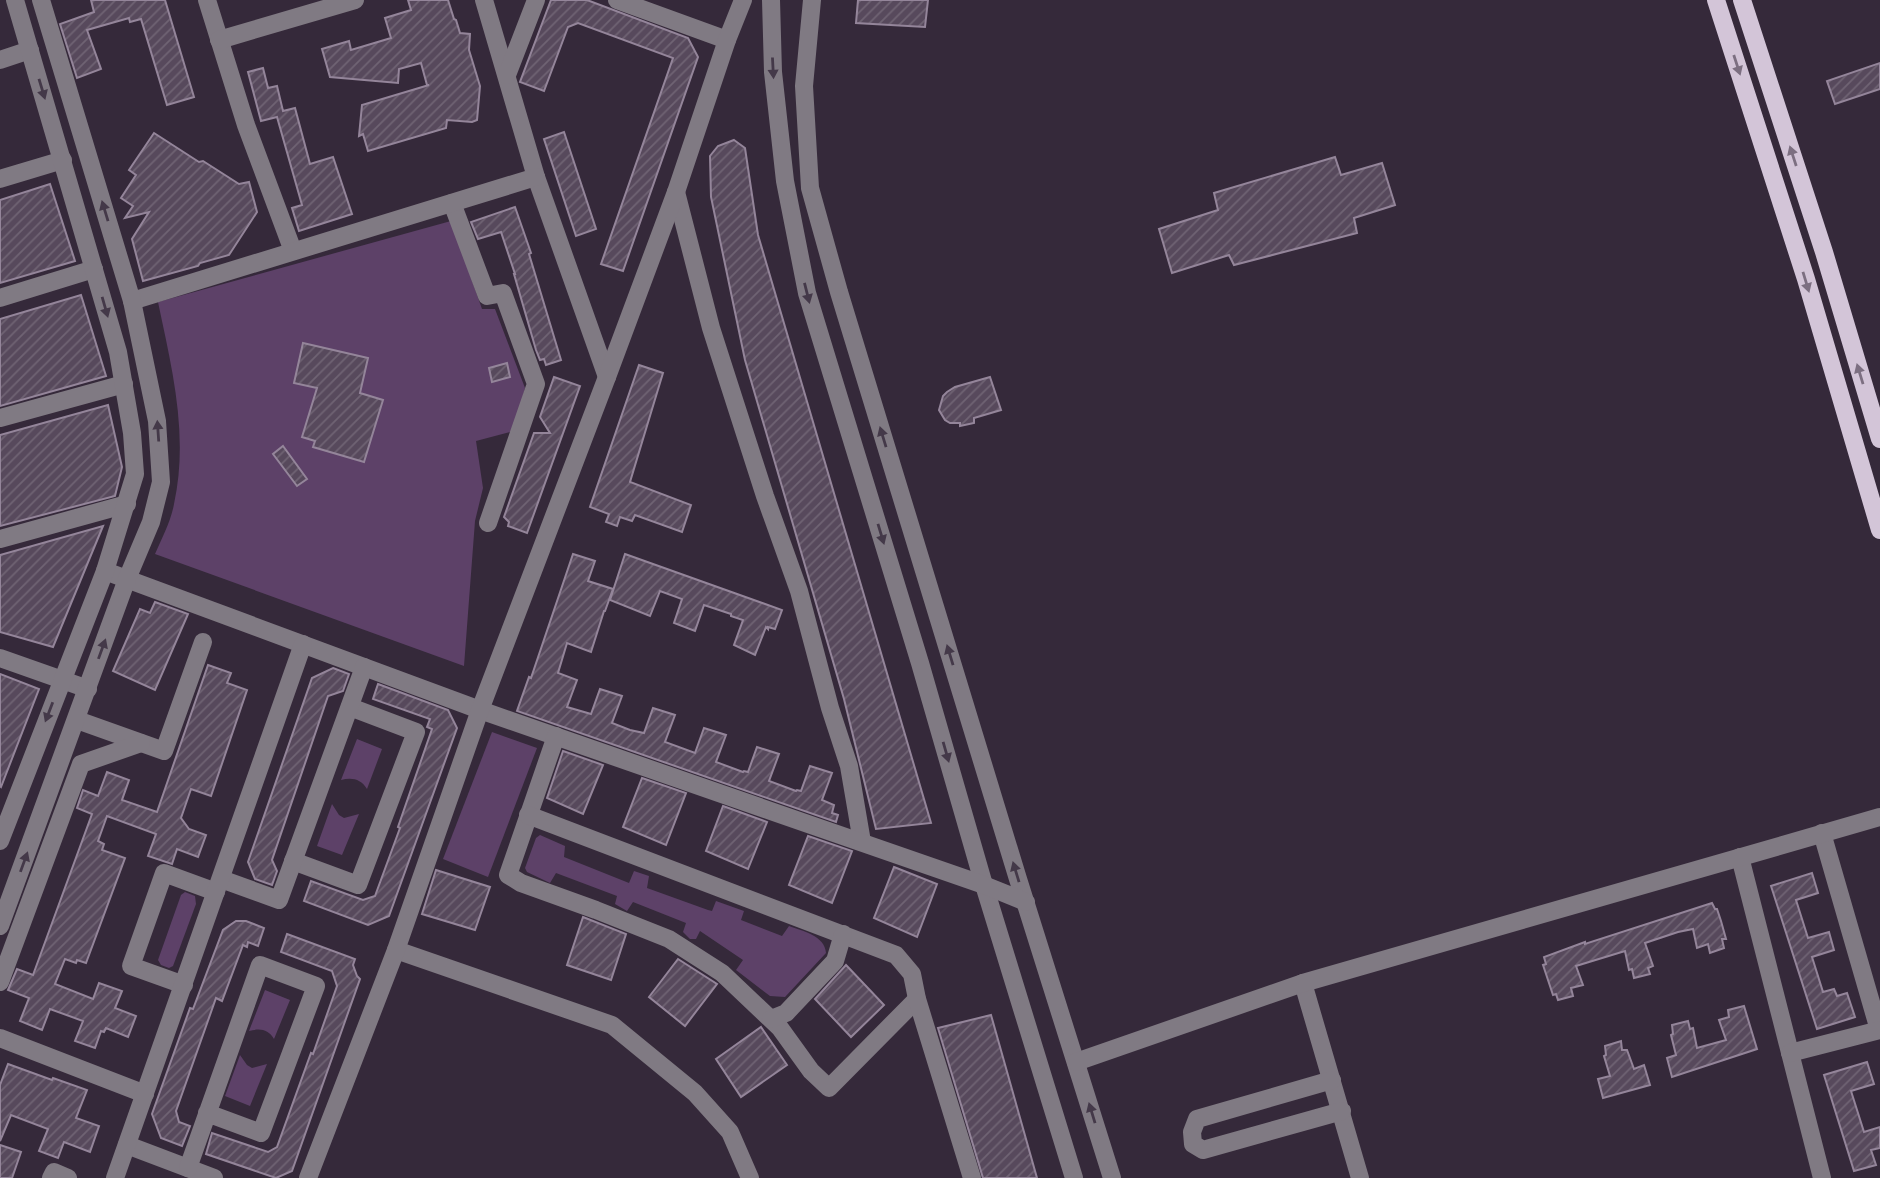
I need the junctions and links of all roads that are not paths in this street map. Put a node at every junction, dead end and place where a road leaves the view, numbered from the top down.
1 (40, 0) edge
2 (207, 0) edge
3 (355, 0) edge
4 (484, 0) edge
5 (536, 0) edge
6 (617, 0) edge
7 (743, 0) edge
8 (771, 0) edge
9 (812, 0) edge
10 (1716, 0) edge
11 (1742, 0) edge
12 (15, 2) edge
13 (311, 6) edge
14 (219, 40) junction
15 (727, 40) junction
16 (30, 50) junction
17 (0, 60) edge
18 (507, 75) junction
19 (63, 160) junction
20 (536, 177) junction
21 (0, 179) edge
22 (676, 192) junction
23 (452, 203) junction
24 (293, 251) junction
25 (94, 269) junction
26 (0, 298) edge
27 (132, 301) junction
28 (607, 377) junction
29 (124, 384) junction
30 (0, 418) edge
31 (1880, 439) edge
32 (127, 504) junction
33 (488, 523) dead end
34 (1880, 530) edge
35 (0, 539) edge
36 (105, 571) junction
37 (127, 579) junction
38 (203, 642) dead end
39 (303, 644) junction
40 (0, 658) edge
41 (364, 667) junction
42 (61, 681) junction
43 (88, 689) junction
44 (350, 707) junction
45 (480, 709) junction
46 (77, 720) junction
47 (555, 736) junction
48 (141, 743) junction
49 (5, 813) edge
50 (527, 815) junction
51 (1880, 817) edge
52 (37, 826) junction
53 (1822, 833) junction
54 (0, 841) edge
55 (862, 842) junction
56 (1740, 857) junction
57 (293, 861) junction
58 (219, 885) junction
59 (984, 885) junction
60 (1026, 902) junction
61 (0, 926) edge
62 (843, 934) junction
63 (396, 950) junction
64 (0, 982) edge
65 (1303, 983) junction
66 (184, 985) junction
67 (917, 999) junction
68 (771, 1019) junction
69 (1880, 1030) edge
70 (0, 1038) edge
71 (1790, 1052) junction
72 (1076, 1062) junction
73 (1332, 1080) junction
74 (145, 1094) junction
75 (1342, 1111) junction
76 (207, 1113) junction
77 (127, 1145) junction
78 (188, 1168) junction
79 (51, 1178) edge
80 (68, 1178) edge
81 (115, 1178) edge
82 (214, 1178) edge
83 (308, 1178) edge
84 (750, 1178) edge
85 (972, 1178) edge
86 (1074, 1178) edge
87 (1112, 1178) edge
88 (1360, 1178) edge
89 (1822, 1178) edge

1 - 12 street
27 -> 1 street
2 - 14 street
3 - 13 street
4 - 18 street
5 - 18 street
6 - 15 street
7 - 15 street
8 -> 59 street
60 -> 9 street
10 -> 34 main road
31 -> 11 main road
12 - 16 street
13 - 14 street
14 - 24 street
15 - 22 street
16 - 17 street
16 -> 19 street
18 - 20 street
19 - 21 street
19 - 25 street
20 - 23 street
20 - 28 street
22 - 28 street
22 - 55 street
23 - 24 street
23 - 33 street
24 - 27 street
25 - 26 street
25 -> 29 street
37 -> 27 street
28 - 45 street
29 - 30 street
29 - 32 street
32 - 35 street
32 - 36 street
36 - 37 street
36 - 42 street
37 - 39 street
43 -> 37 street
38 - 48 street
39 - 41 street
39 - 58 street
40 - 42 street
41 - 44 street
41 - 45 street
42 - 43 street
42 -> 49 street
43 - 46 street
44 - 57 street
44 - 57 street
45 - 47 street
45 - 63 street
46 - 48 street
46 - 52 street
47 - 50 street
47 - 55 street
48 - 64 street
49 - 52 street
49 - 54 street
50 - 62 street
50 - 68 street
51 - 53 street
61 -> 52 street
53 - 56 street
53 - 69 street
55 - 59 street
56 - 65 street
56 - 71 street
57 - 58 street
58 - 66 street
58 - 66 street
59 - 60 street
59 - 86 street
60 - 72 street
62 - 67 street
62 - 68 street
63 - 83 street
63 - 84 street
65 - 72 street
65 - 73 street
66 - 74 street
67 - 68 street
67 - 85 street
69 - 71 street
70 - 74 street
71 - 89 street
87 -> 72 street
73 - 75 street
73 - 75 street
74 - 77 street
75 - 88 street
76 - 76 street
76 - 78 street
77 - 78 street
77 - 81 street
78 - 82 street
79 - 80 street

